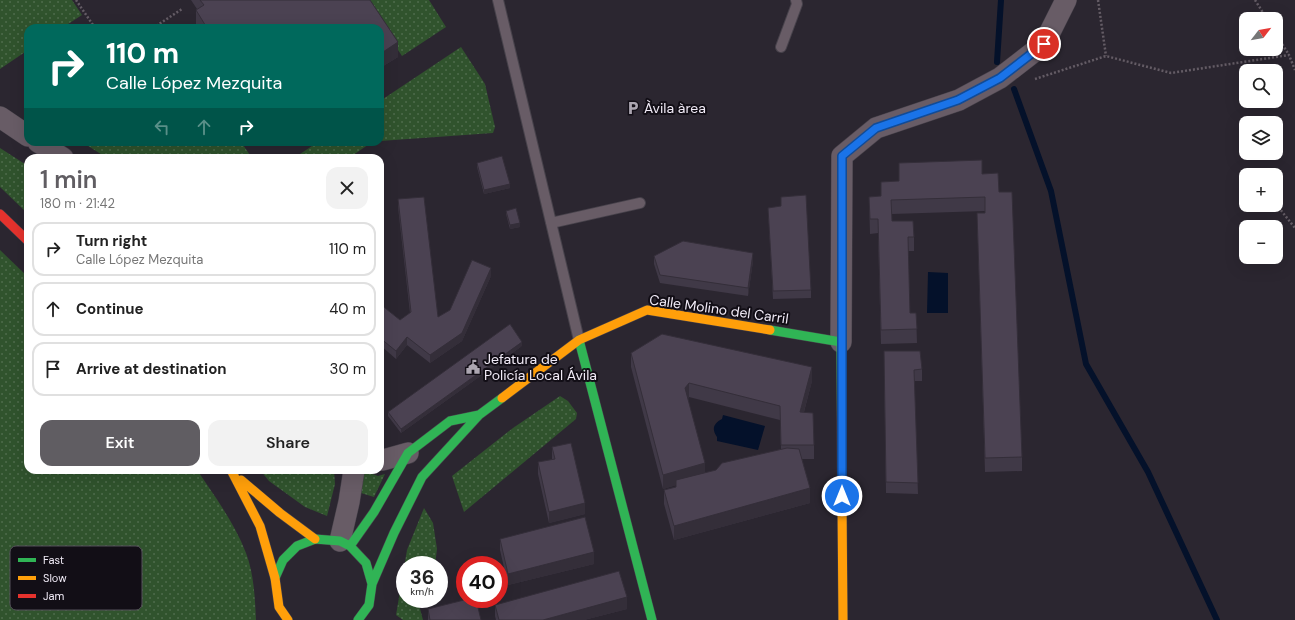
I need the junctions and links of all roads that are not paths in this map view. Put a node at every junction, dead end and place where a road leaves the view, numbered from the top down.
1 (498, 0) edge
2 (796, 0) edge
3 (1066, 0) edge
4 (781, 47) dead end
5 (0, 117) edge
6 (24, 133) edge
7 (44, 146) edge
8 (57, 154) edge
9 (640, 203) dead end
10 (0, 214) edge
11 (551, 223) junction
12 (24, 237) edge
13 (579, 340) junction
14 (841, 342) junction
15 (479, 414) junction
16 (408, 452) junction
17 (384, 460) edge
18 (234, 474) edge
19 (235, 474) edge
20 (353, 474) edge
21 (315, 539) junction
22 (345, 543) junction
23 (275, 578) junction
24 (372, 584) junction
25 (369, 605) junction
26 (279, 607) junction
27 (373, 615) dead end
28 (275, 620) edge
29 (288, 620) edge
30 (358, 620) edge
31 (652, 620) edge
32 (843, 620) edge

1 - 11 lane
2 - 4 lane
3 - 14 street
5 - 6 street
7 - 8 street
9 - 11 lane
10 - 12 main road
11 - 13 lane
13 - 14 main road, Calle Molino del Carril
13 - 15 main road, Calle Molino del Carril
13 - 31 main road
14 - 32 main road
15 - 16 main road, Calle Molino del Carril
15 - 24 main road, Calle Molino del Carril
16 - 17 street
16 - 22 main road, Calle Molino del Carril
18 - 23 main road
19 - 21 main road
20 - 22 street
21 - 22 main road
21 - 23 main road
22 - 24 main road
23 - 26 main road
24 - 25 main road
25 - 27 main road
25 - 30 main road
26 - 28 main road
26 - 29 main road

